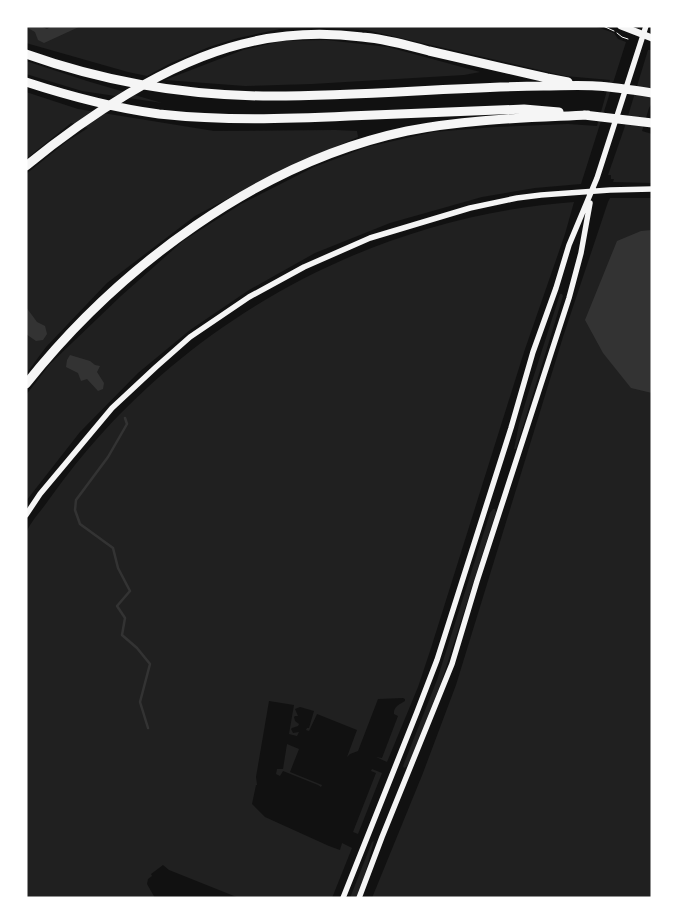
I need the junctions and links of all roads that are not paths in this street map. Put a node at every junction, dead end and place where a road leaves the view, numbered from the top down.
1 (621, 26) edge
2 (646, 26) edge
3 (643, 35) junction
4 (652, 38) edge
5 (26, 54) edge
6 (26, 82) edge
7 (595, 86) junction
8 (652, 93) edge
9 (570, 115) junction
10 (652, 123) edge
11 (26, 166) edge
12 (652, 189) edge
13 (592, 191) junction
14 (26, 384) edge
15 (26, 515) edge
16 (343, 898) edge
17 (359, 898) edge

1 - 3 main road
2 - 3 street
3 - 4 main road
3 - 13 street
5 - 7 highway
6 - 9 highway
7 - 8 highway
7 - 11 highway
9 - 10 highway
9 - 14 highway
12 - 13 street
13 - 15 street
13 - 16 street
13 - 17 street

